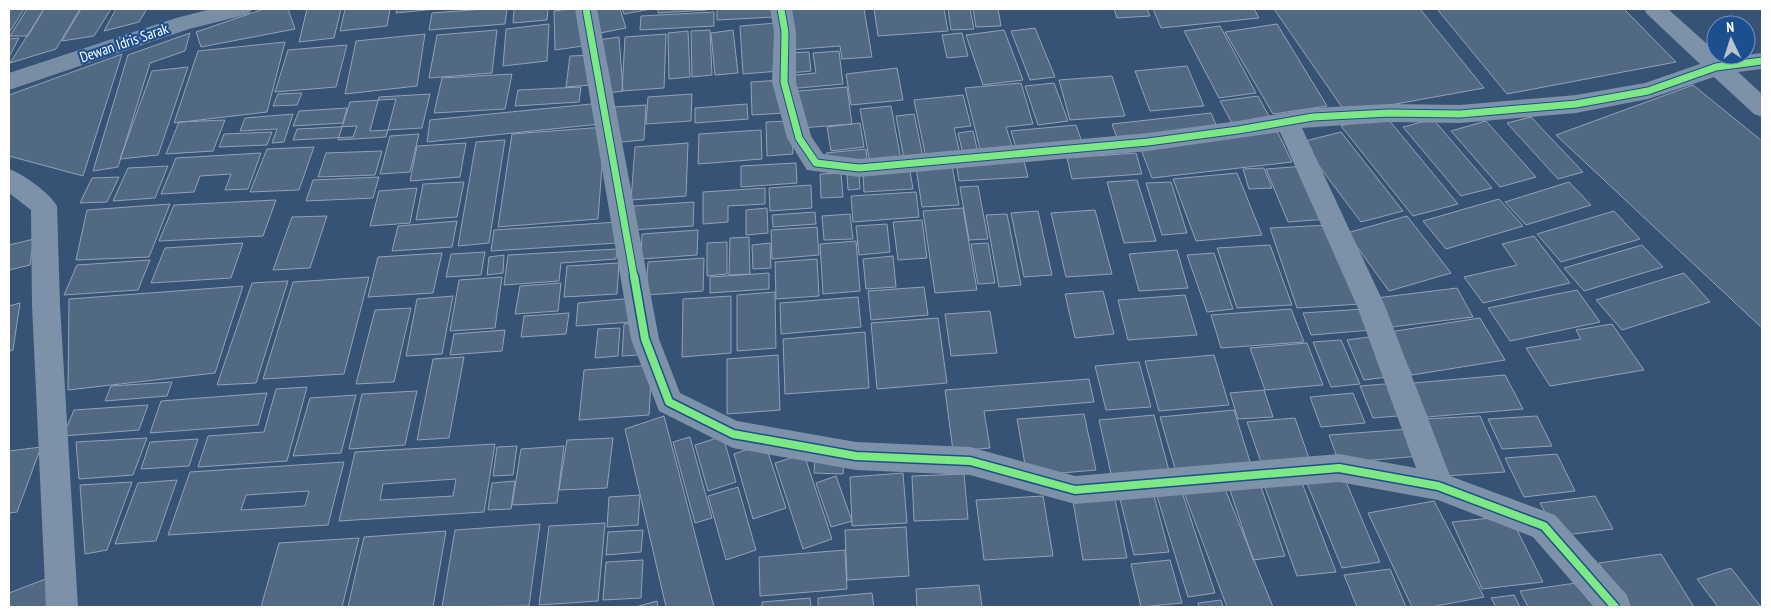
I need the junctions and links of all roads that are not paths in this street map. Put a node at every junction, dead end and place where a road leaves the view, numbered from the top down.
1 (241, 9) edge
2 (586, 9) edge
3 (781, 9) edge
4 (1655, 9) edge
5 (1762, 61) edge
6 (1716, 67) junction
7 (9, 82) edge
8 (1762, 108) edge
9 (1287, 121) junction
10 (9, 179) edge
11 (1438, 486) junction
12 (62, 607) edge
13 (1615, 607) edge

1 - 7 main road, Dewan Idris Sarak
2 - 11 street
3 - 9 street
4 - 6 street
5 - 6 street
6 - 8 street
6 - 9 street
9 - 11 street
10 - 12 street
11 - 13 street

